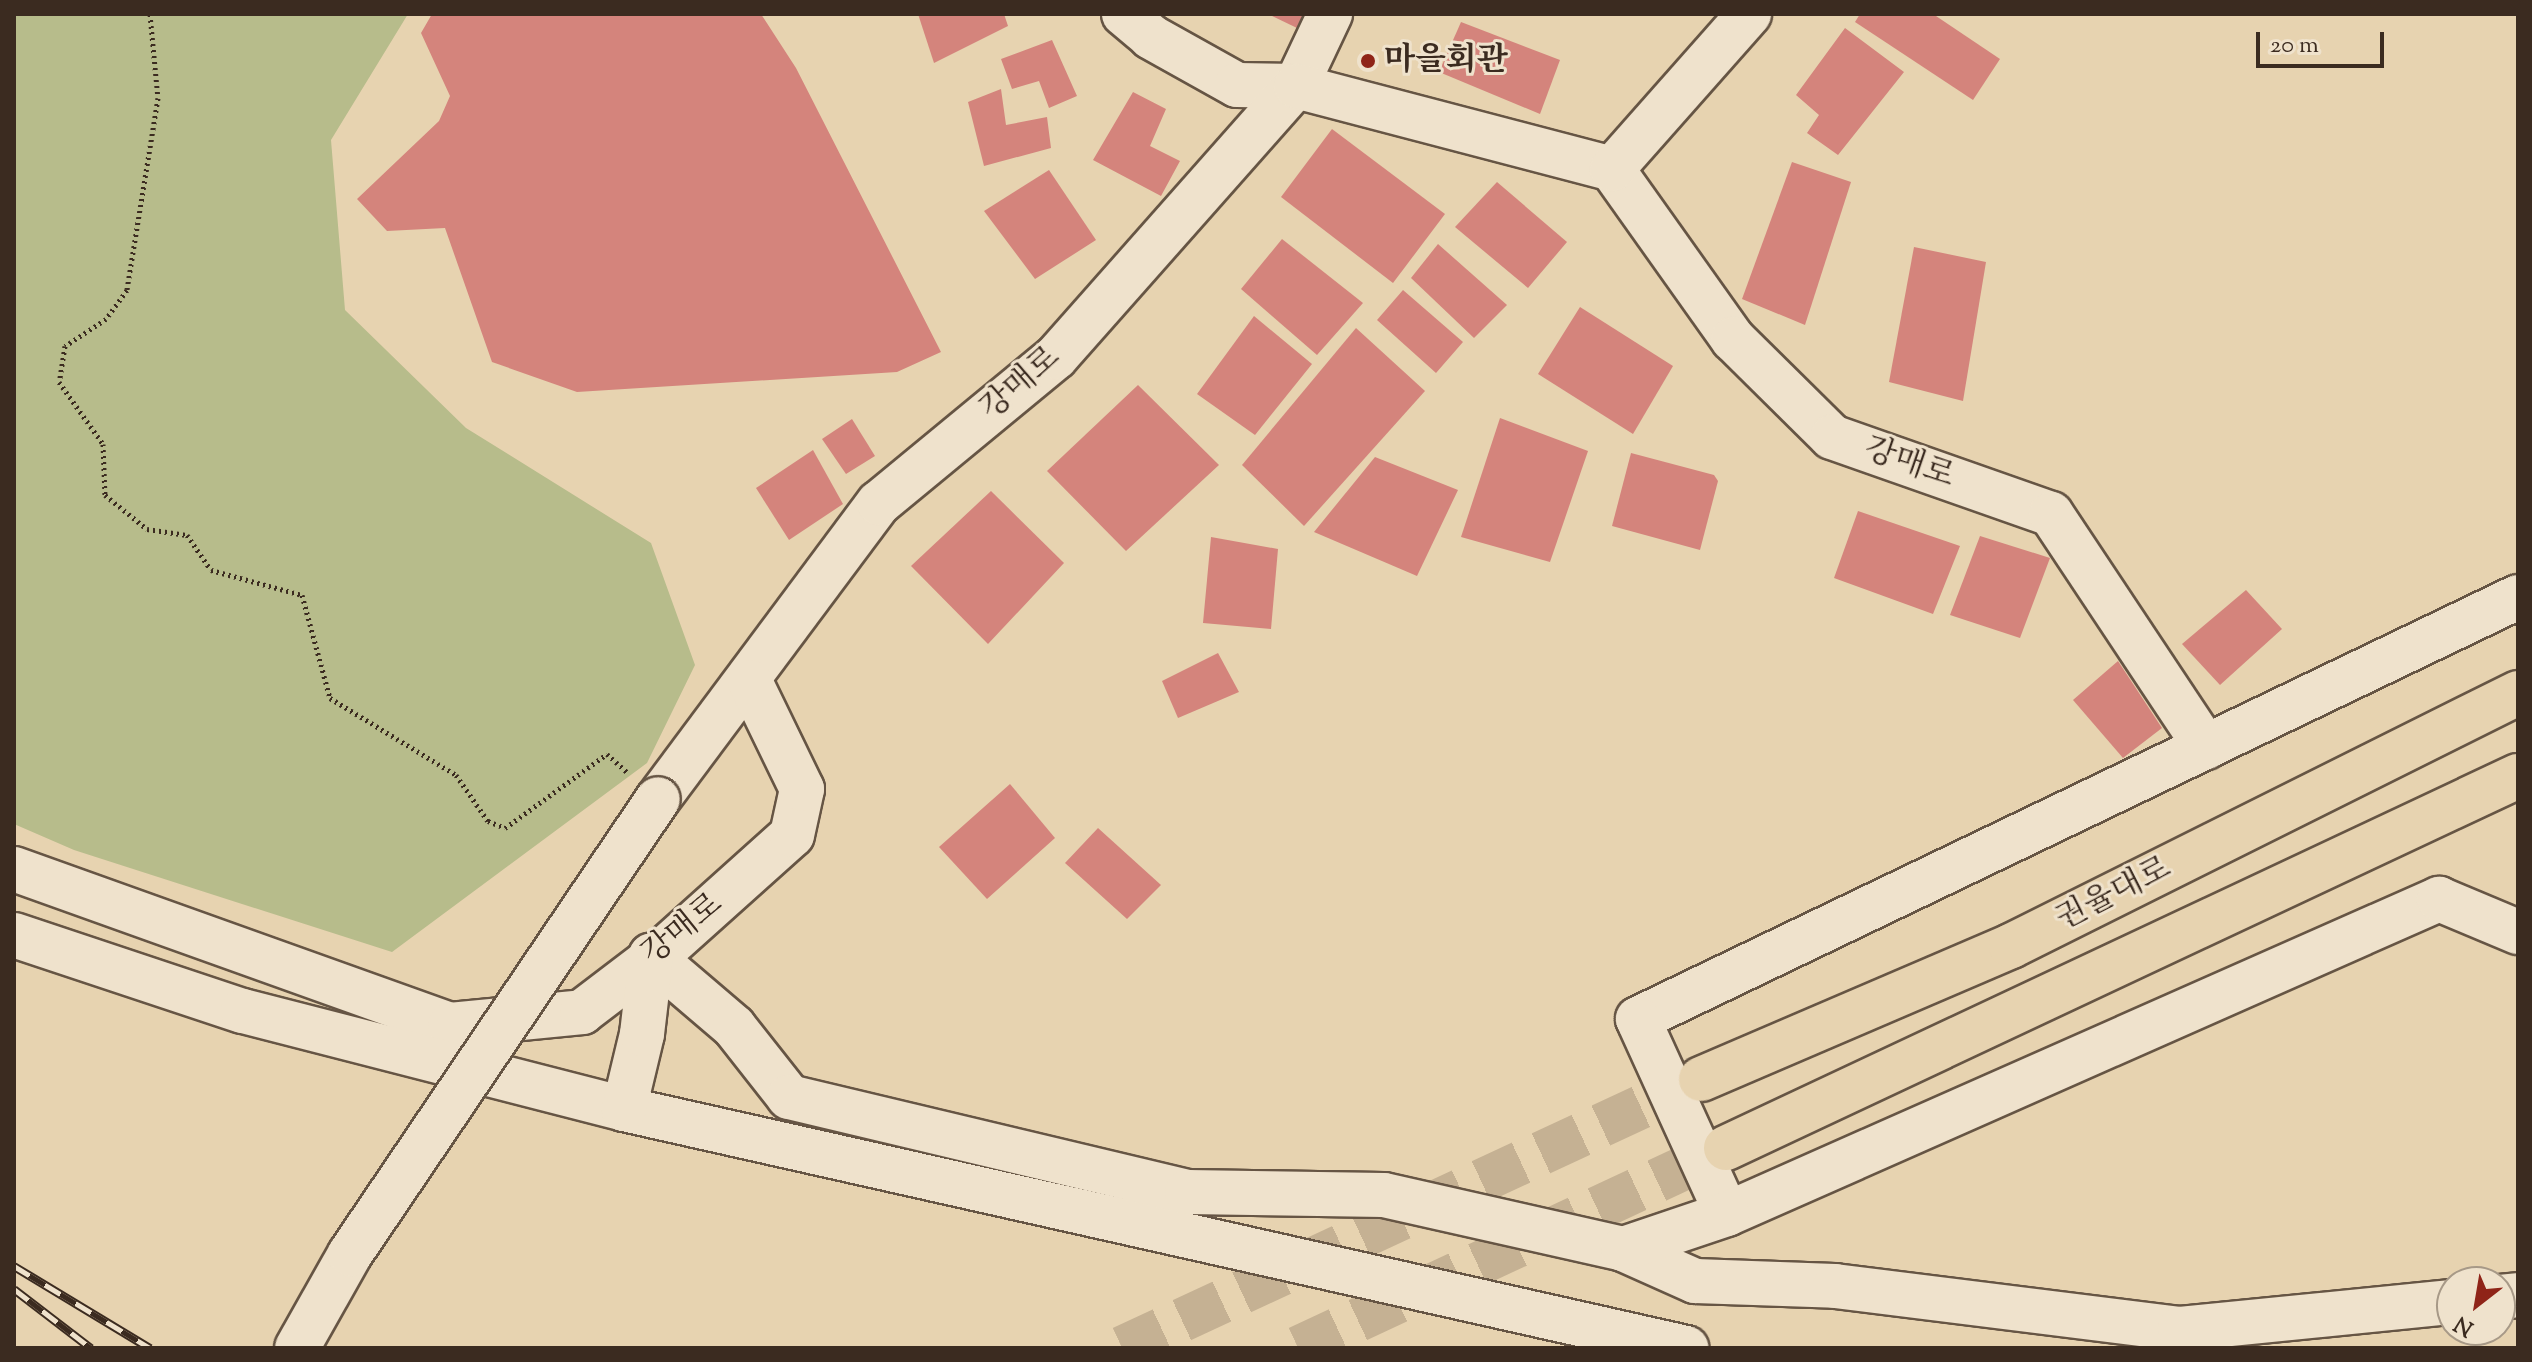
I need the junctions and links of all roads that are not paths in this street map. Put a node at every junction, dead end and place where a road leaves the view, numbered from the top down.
1 (1124, 14) edge
2 (1330, 14) edge
3 (1749, 14) edge
4 (1296, 86) junction
5 (1612, 169) junction
6 (2518, 597) edge
7 (750, 682) junction
8 (2518, 693) edge
9 (2206, 747) junction
10 (2518, 776) edge
11 (14, 869) edge
12 (2518, 932) edge
13 (14, 935) edge
14 (651, 956) junction
15 (1701, 1079) tunnel mouth
16 (624, 1109) junction
17 (1726, 1148) tunnel mouth
18 (1727, 1214) junction
19 (1623, 1249) junction
20 (2436, 1304) edge
21 (297, 1348) edge
22 (1686, 1348) edge

1 - 4 street
2 - 4 street, 강매로
3 - 5 street
4 - 5 street
4 - 7 street, 강매로
5 - 9 street, 강매로
6 - 9 street
7 - 14 street, 강매로
7 - 21 street, 강매로, bridge
8 - 15 highway, 권율대로
9 - 18 street
10 - 17 highway, 권율대로
11 - 14 street, 강매로
12 - 18 street
13 - 16 street
14 - 16 street
14 - 19 street
16 - 22 street
18 - 19 street
19 - 20 street

